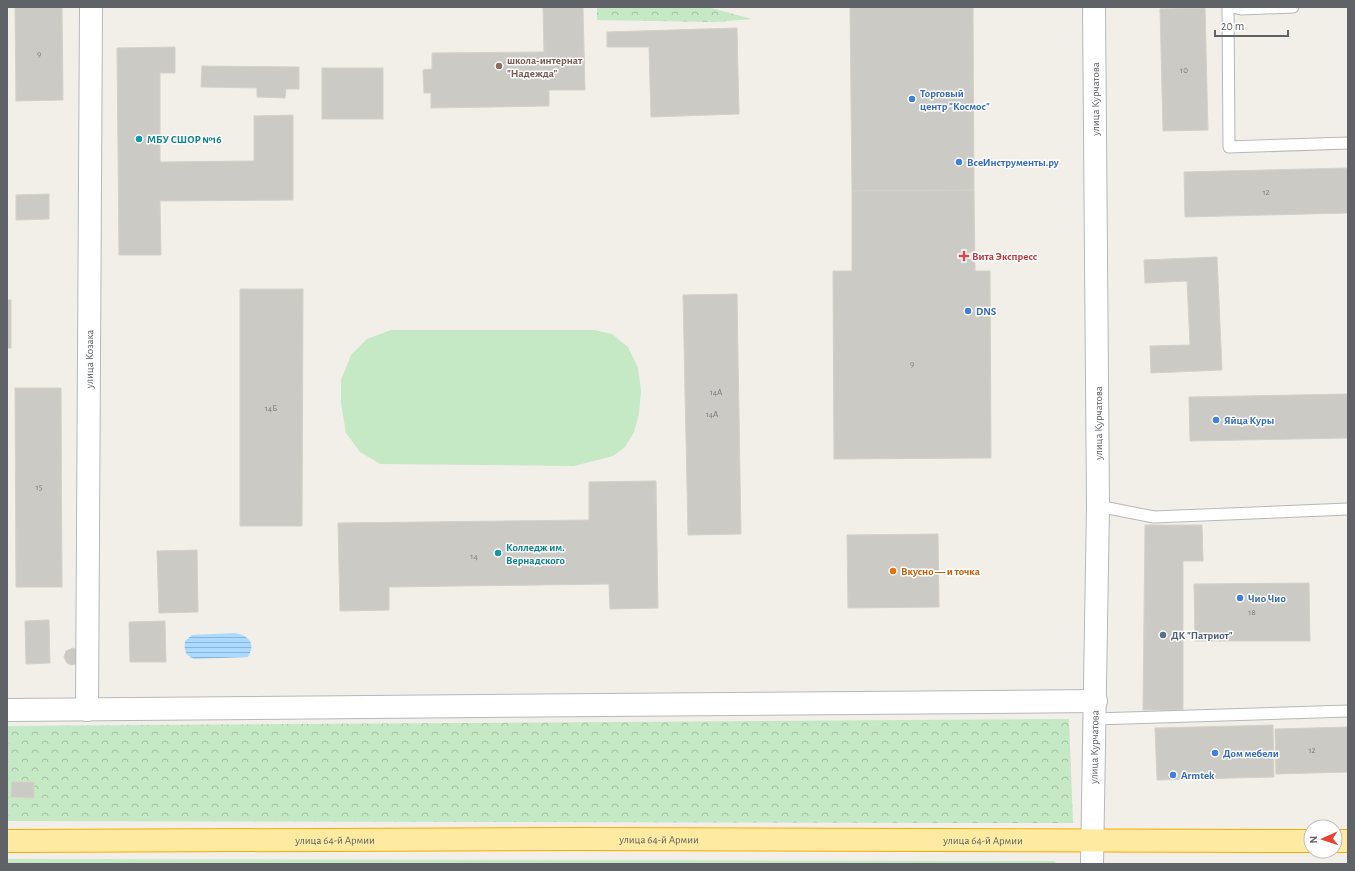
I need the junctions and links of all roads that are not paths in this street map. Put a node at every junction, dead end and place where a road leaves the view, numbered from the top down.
1 (91, 7) edge
2 (1094, 7) edge
3 (1228, 7) edge
4 (1233, 7) edge
5 (1293, 7) edge
6 (1348, 143) edge
7 (1098, 506) junction
8 (1348, 509) edge
9 (7, 710) edge
10 (87, 710) junction
11 (1095, 710) junction
12 (1348, 711) edge
13 (1092, 840) junction
14 (7, 841) edge
15 (1303, 841) edge
16 (1092, 864) edge

1 - 10 street, улица Козака
2 - 7 street, улица Курчатова
3 - 6 lane
4 - 5 lane
7 - 8 lane
7 - 11 street, улица Курчатова
9 - 10 street
10 - 11 street
11 - 12 lane
11 - 13 street, улица Курчатова
13 - 14 highway, улица 64-й Армии
13 - 15 highway, улица 64-й Армии
13 - 16 street, улица Курчатова

